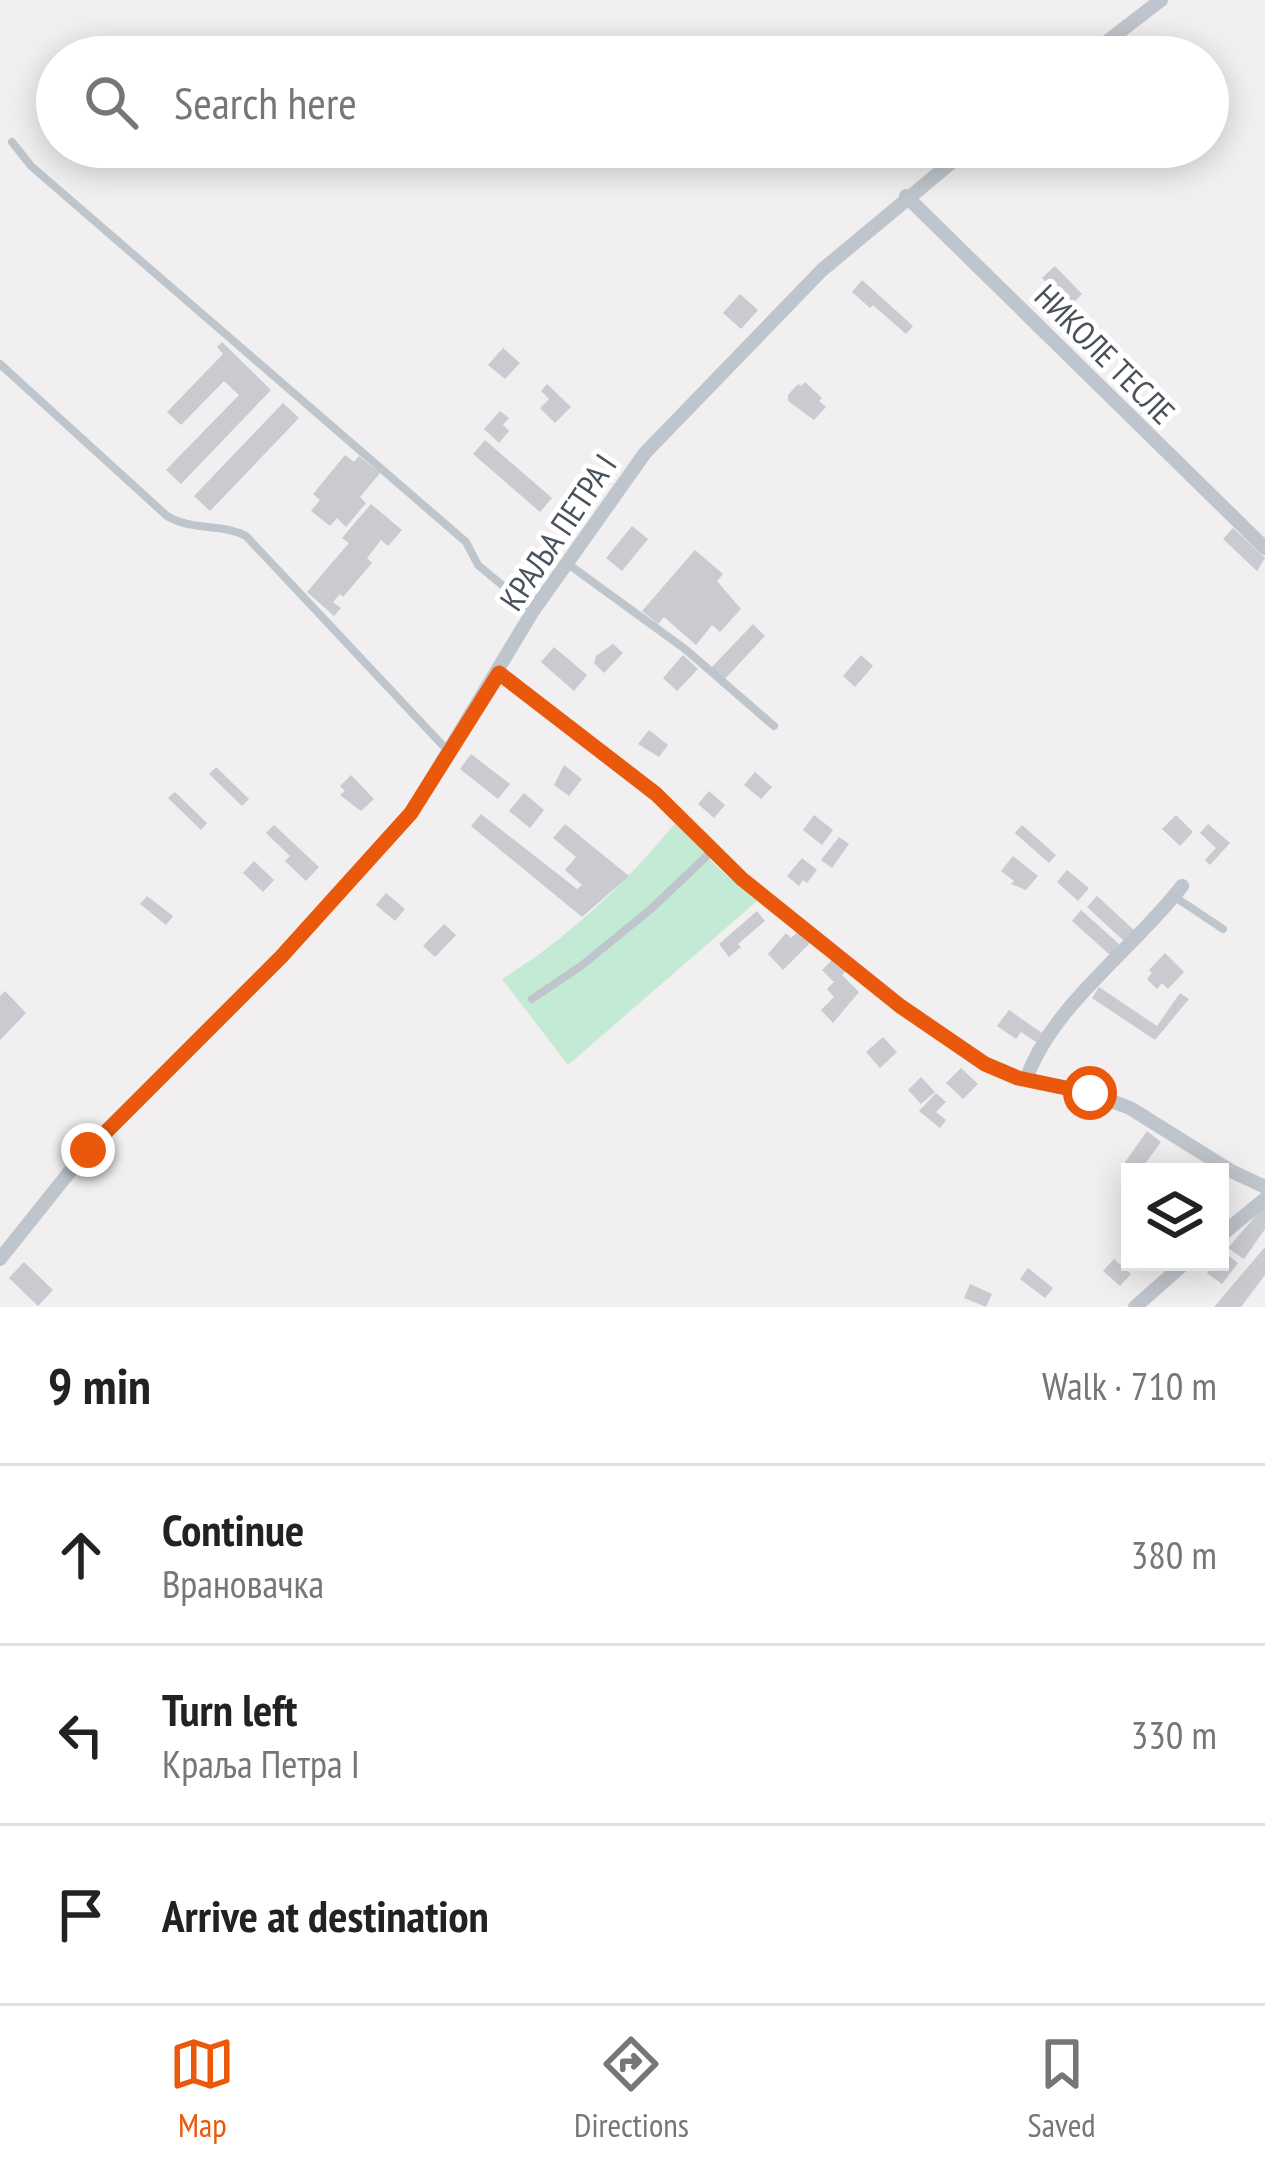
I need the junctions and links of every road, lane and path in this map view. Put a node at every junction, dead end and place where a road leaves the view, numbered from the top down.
1 (1161, 0) edge
2 (1114, 36) edge
3 (12, 142) dead end
4 (943, 168) edge
5 (906, 196) junction
6 (0, 364) edge
7 (1265, 548) edge
8 (567, 563) junction
9 (533, 611) junction
10 (499, 673) junction
11 (774, 726) dead end
12 (449, 752) junction
13 (710, 852) junction
14 (1178, 891) joint
15 (1223, 929) dead end
16 (532, 999) dead end
17 (1026, 1079) junction
18 (1265, 1187) edge
19 (1265, 1199) edge
20 (1229, 1229) edge
21 (0, 1259) edge
22 (1176, 1271) edge
23 (1135, 1307) edge

1 - 2 street
3 - 9 lane
4 - 5 street, КРАЉА ПЕТРА I
5 - 7 street, НИКОЛЕ ТЕСЛЕ
5 - 8 street, КРАЉА ПЕТРА I
6 - 12 lane
8 - 9 street, КРАЉА ПЕТРА I
8 - 11 lane
9 - 10 street, КРАЉА ПЕТРА I
10 - 12 street, КРАЉА ПЕТРА I
10 - 13 street
12 - 21 street, КРАЉА ПЕТРА I
13 - 16 lane
13 - 17 street
14 - 15 lane
14 - 17 street
17 - 18 street
19 - 20 street
22 - 23 street

